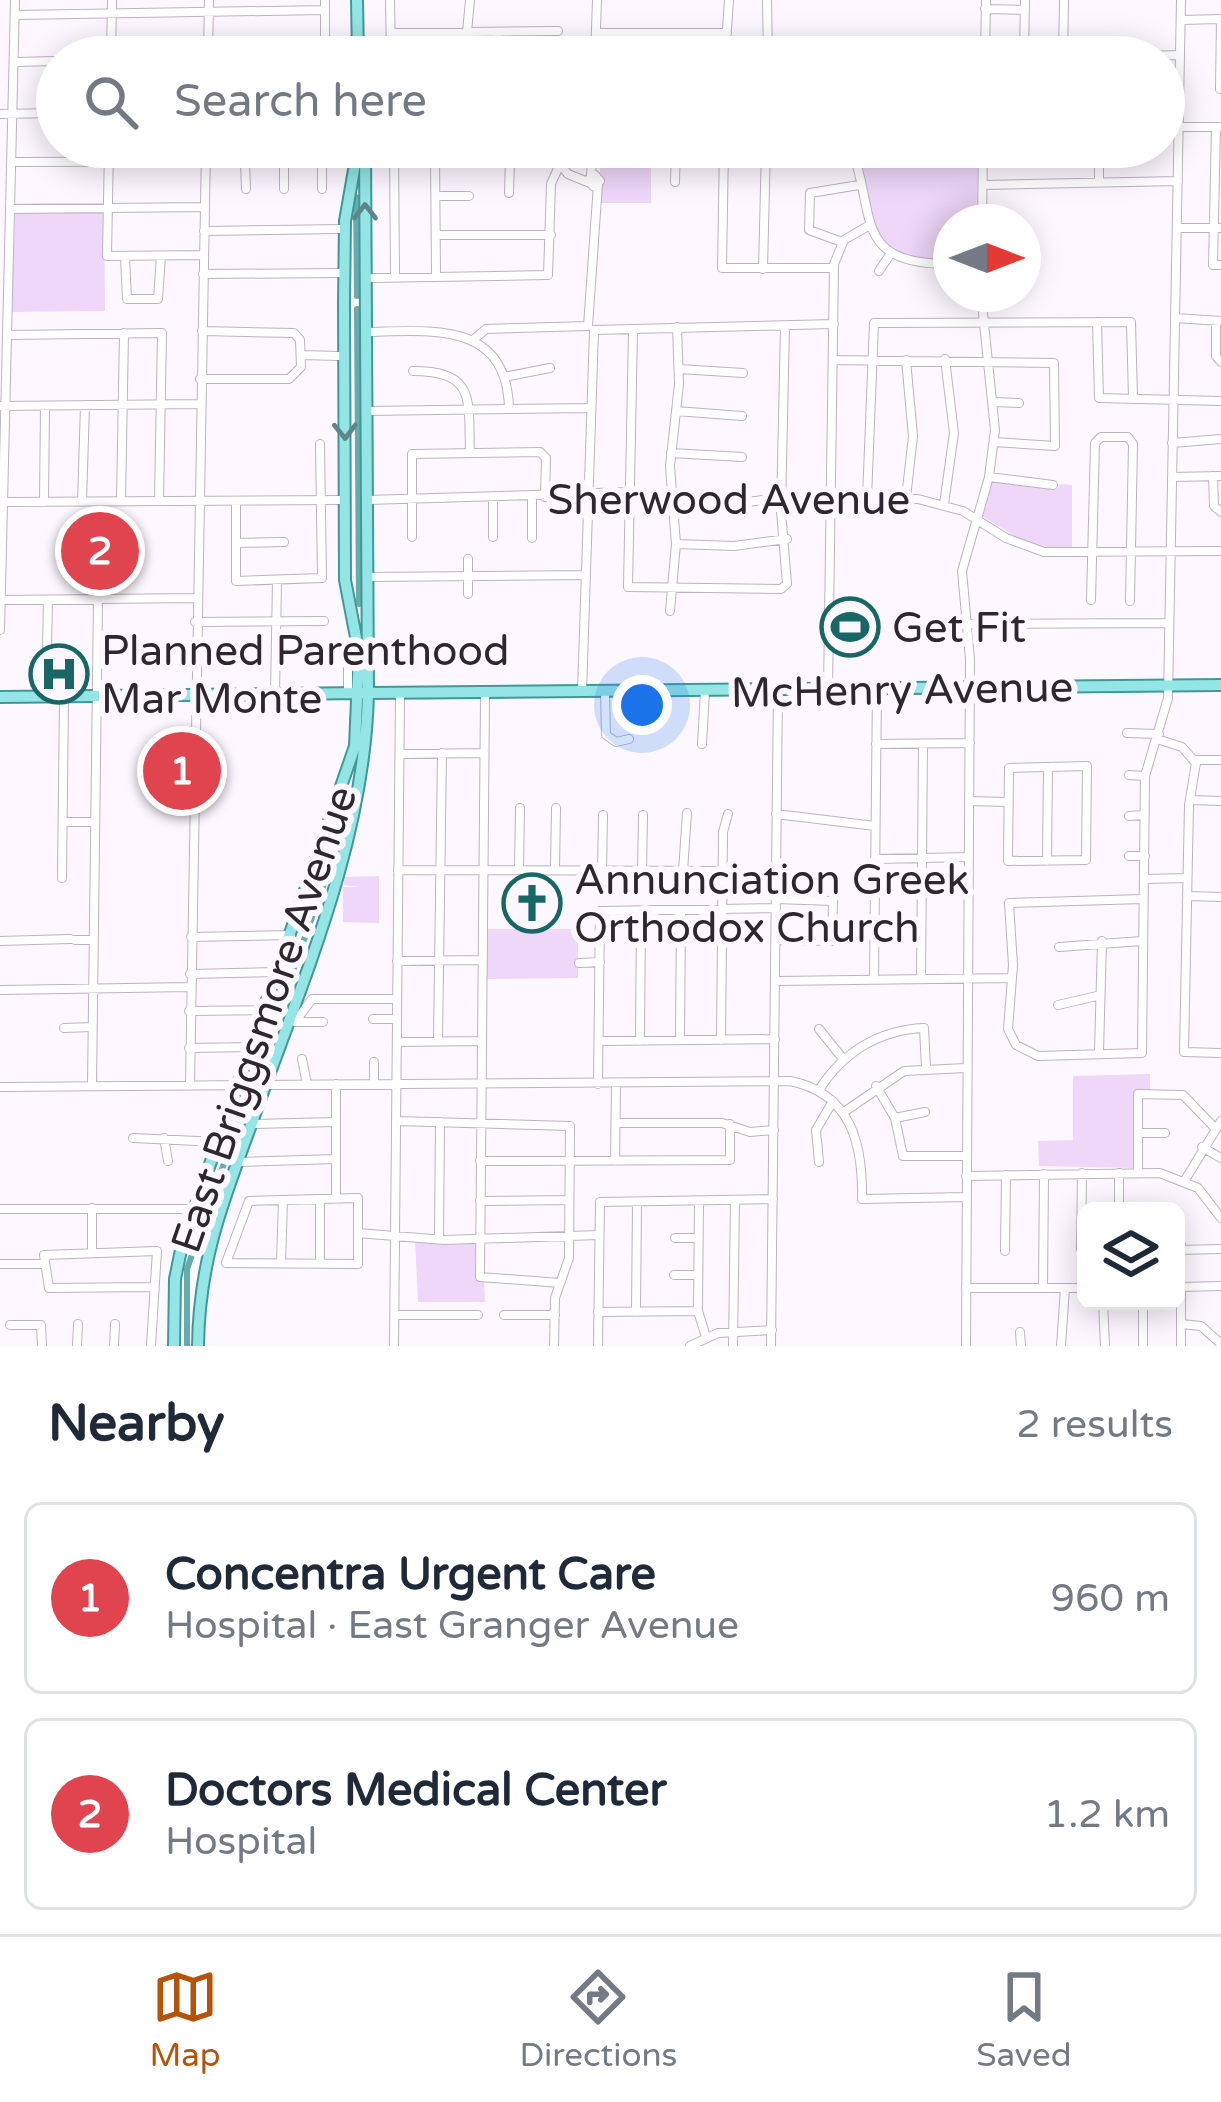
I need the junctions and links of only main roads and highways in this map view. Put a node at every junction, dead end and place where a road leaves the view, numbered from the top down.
1 (361, 0) edge
2 (361, 36) edge
3 (357, 168) edge
4 (362, 168) edge
5 (1221, 685) edge
6 (582, 692) junction
7 (352, 694) junction
8 (0, 697) edge
9 (359, 711) junction
10 (260, 1030) junction
11 (240, 1085) junction
12 (265, 1085) junction
13 (244, 1144) junction
14 (174, 1346) edge
15 (198, 1346) edge

1 - 2 main road
3 -> 7 main road
7 -> 4 main road
5 - 6 main road, McHenry Avenue
6 - 7 main road, McHenry Avenue
6 - 7 main road, McHenry Avenue
7 - 8 main road, McHenry Avenue
7 - 9 main road, East Briggsmore Avenue
7 - 9 main road
7 - 12 main road, East Briggsmore Avenue
9 - 10 main road, East Briggsmore Avenue
10 - 11 main road, East Briggsmore Avenue
10 - 12 main road
11 - 13 main road
11 - 14 main road, East Briggsmore Avenue
12 - 13 main road, East Briggsmore Avenue
13 - 15 main road, East Briggsmore Avenue

